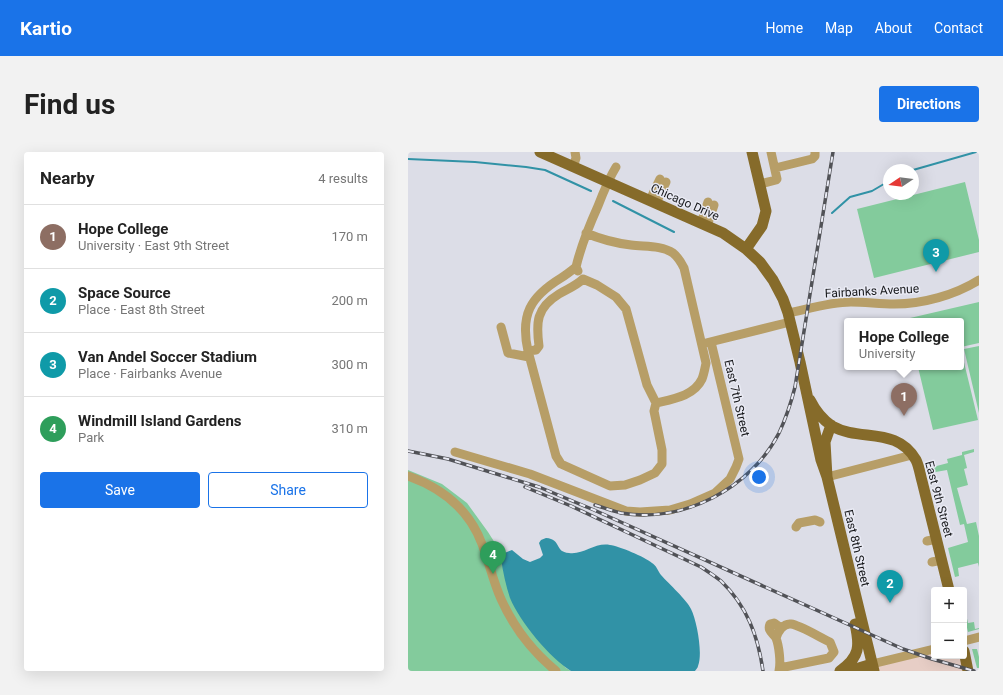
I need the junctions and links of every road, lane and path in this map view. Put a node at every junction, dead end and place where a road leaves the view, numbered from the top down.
1 (575, 152) edge
2 (752, 152) edge
3 (771, 152) edge
4 (815, 152) edge
5 (544, 153) edge
6 (573, 166) junction
7 (616, 167) dead end
8 (775, 168) junction
9 (663, 181) dead end
10 (607, 182) junction
11 (760, 184) junction
12 (653, 202) junction
13 (711, 203) dead end
14 (704, 224) junction
15 (586, 233) junction
16 (746, 249) junction
17 (576, 267) junction
18 (583, 279) junction
19 (979, 280) edge
20 (789, 318) junction
21 (501, 327) dead end
22 (707, 343) junction
23 (528, 354) junction
24 (807, 394) junction
25 (656, 403) junction
26 (831, 425) junction
27 (455, 452) dead end
28 (912, 455) junction
29 (408, 476) edge
30 (827, 477) junction
31 (820, 522) dead end
32 (796, 527) dead end
33 (843, 544) junction
34 (948, 587) edge
35 (979, 637) edge
36 (967, 640) edge
37 (931, 649) edge
38 (965, 659) edge
39 (873, 668) edge
40 (780, 669) edge
41 (556, 671) edge
42 (840, 671) edge
43 (849, 671) edge
44 (968, 671) edge

1 - 6 street
2 - 11 main road
3 - 8 street
4 - 8 street
5 - 6 main road, Chicago Drive
6 - 10 main road, Chicago Drive
7 - 10 street
8 - 11 street
9 - 12 street
10 - 12 main road, Chicago Drive
10 - 15 street
11 - 16 main road
12 - 14 main road, Chicago Drive
13 - 14 street
14 - 16 main road, Chicago Drive
15 - 17 street
15 - 22 street, East 7th Street
16 - 20 main road, Chicago Drive
17 - 18 street
17 - 23 street
18 - 23 street
18 - 25 street
19 - 20 street, Fairbanks Avenue
20 - 22 street, Fairbanks Avenue
20 - 24 main road, East 8th Street
21 - 23 street
22 - 25 street
22 - 27 street, East 7th Street
23 - 25 street
24 - 26 main road, East 8th Street
24 - 30 main road, East 8th Street
26 - 28 main road, East 9th Street
26 - 30 main road, East 8th Street
28 - 30 street
28 - 34 main road, East 9th Street
29 - 41 street
30 - 33 main road, East 8th Street
31 - 32 street
33 - 39 main road, East 8th Street
33 - 42 main road
35 - 36 street
37 - 39 street
38 - 44 main road
39 - 43 main road
40 - 40 street

